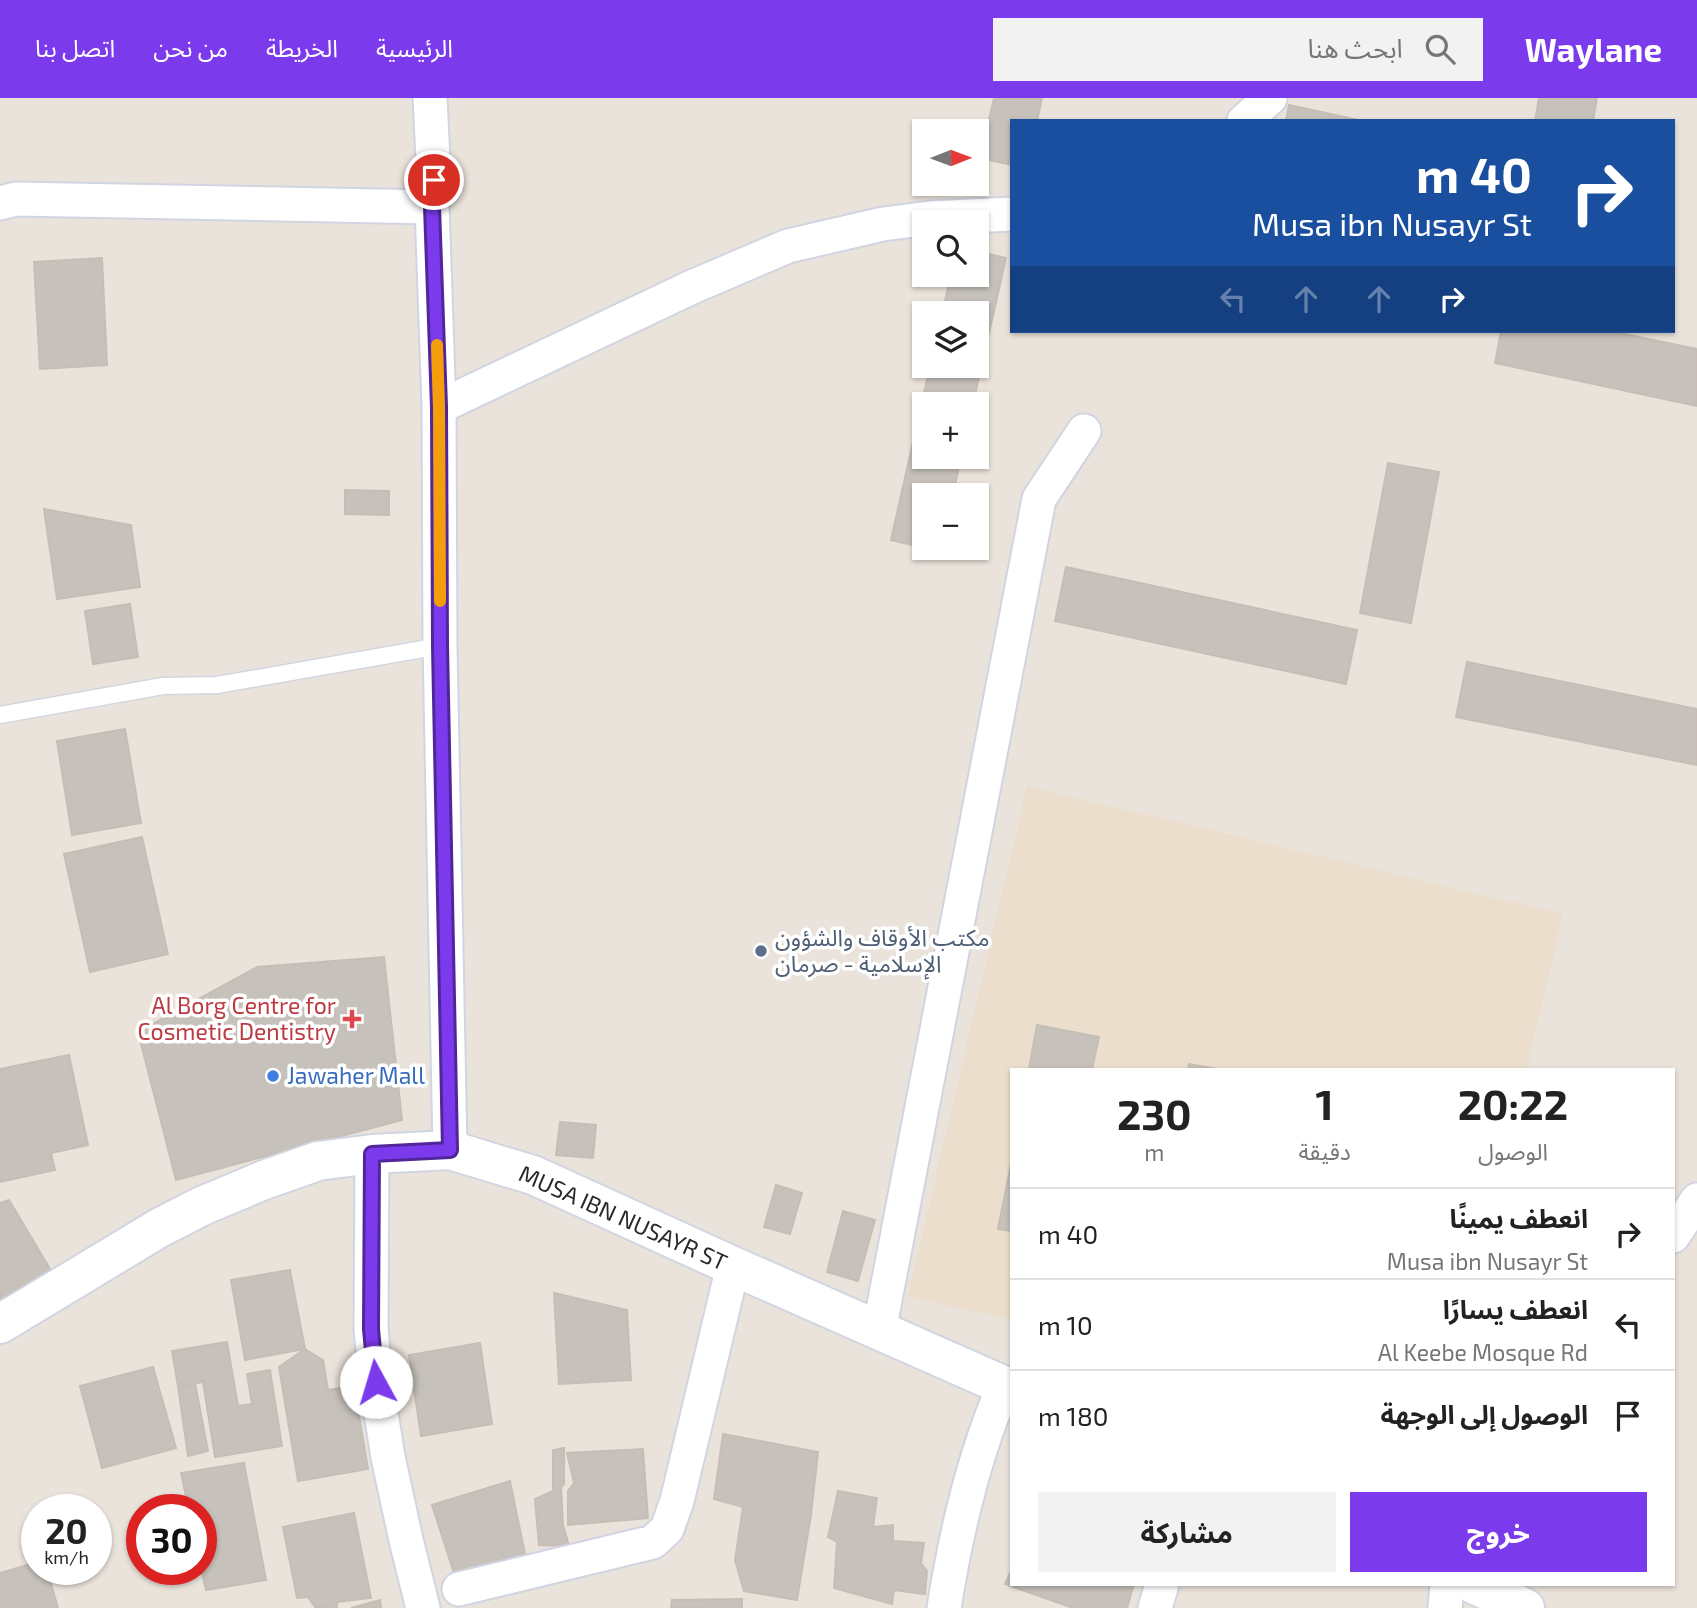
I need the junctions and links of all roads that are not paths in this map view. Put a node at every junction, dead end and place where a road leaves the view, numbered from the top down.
1 (430, 98) edge
2 (1270, 98) edge
3 (1246, 119) edge
4 (0, 203) edge
5 (432, 207) junction
6 (1010, 214) edge
7 (439, 407) junction
8 (1084, 431) dead end
9 (440, 646) junction
10 (0, 715) edge
11 (450, 1150) junction
12 (372, 1154) junction
13 (1697, 1200) edge
14 (1675, 1233) edge
15 (733, 1266) junction
16 (0, 1324) edge
17 (879, 1331) junction
18 (1008, 1388) edge
19 (1161, 1586) edge
20 (1447, 1586) edge
21 (1477, 1586) edge
22 (459, 1589) dead end
23 (423, 1608) edge
24 (944, 1608) edge
25 (1154, 1608) edge
26 (1445, 1608) edge
27 (1524, 1608) edge

1 - 5 street
2 - 3 street
4 - 5 street
5 - 7 street
6 - 7 street
7 - 9 street
8 - 17 street
9 - 10 lane
9 - 11 street
11 - 12 street, MUSA IBN NUSAYR ST
11 - 15 street, MUSA IBN NUSAYR ST
12 - 16 street, MUSA IBN NUSAYR ST
12 - 23 street
13 - 14 street
15 - 17 street, MUSA IBN NUSAYR ST
15 - 22 street
17 - 18 street, MUSA IBN NUSAYR ST
18 - 24 street
19 - 25 street
20 - 26 street
21 - 27 street

